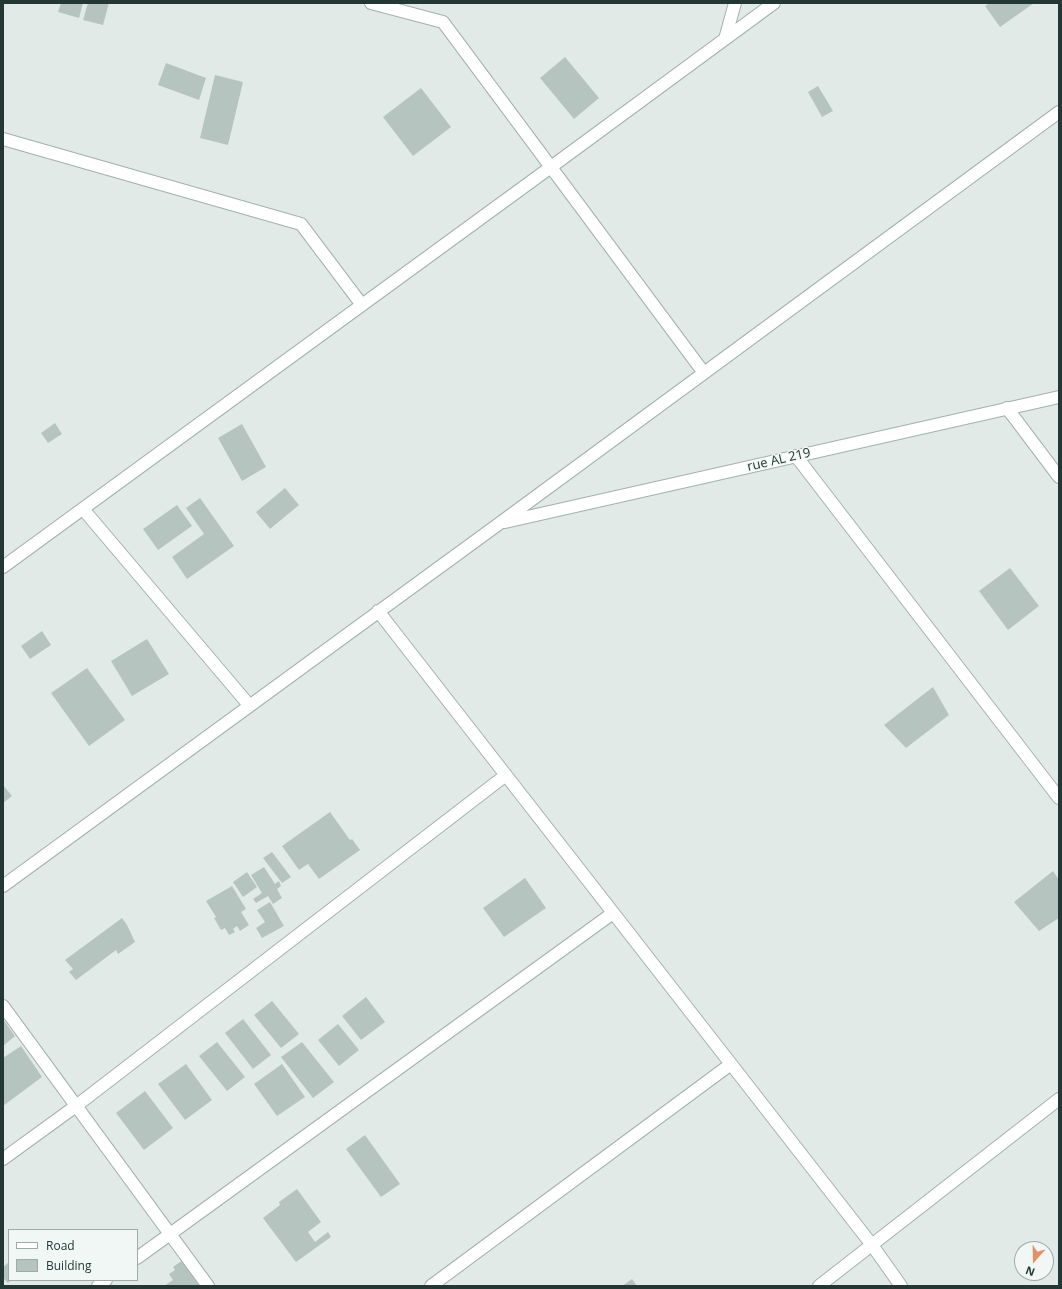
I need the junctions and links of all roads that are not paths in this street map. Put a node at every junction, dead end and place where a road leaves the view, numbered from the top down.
1 (371, 3) edge
2 (735, 3) edge
3 (774, 3) edge
4 (725, 38) junction
5 (1059, 112) edge
6 (3, 139) edge
7 (551, 167) junction
8 (362, 305) junction
9 (704, 373) junction
10 (1059, 397) edge
11 (1007, 408) junction
12 (796, 456) junction
13 (1059, 477) edge
14 (82, 509) junction
15 (500, 523) junction
16 (3, 568) edge
17 (378, 611) junction
18 (249, 705) junction
19 (506, 776) junction
20 (1059, 798) edge
21 (3, 886) edge
22 (613, 913) junction
23 (3, 1006) edge
24 (731, 1064) junction
25 (1059, 1099) edge
26 (76, 1106) junction
27 (3, 1159) edge
28 (170, 1234) junction
29 (872, 1246) junction
30 (138, 1257) edge
31 (208, 1286) edge
32 (430, 1286) edge
33 (819, 1286) edge
34 (901, 1286) edge

1 - 7 street
2 - 4 street
3 - 4 street
4 - 7 street
5 - 9 street
6 - 8 street
7 - 8 street
7 - 9 street
8 - 14 street
9 - 15 street
10 - 11 street, rue AL 219
11 - 12 street, rue AL 219
11 - 13 street
12 - 15 street, rue AL 219
12 - 20 street
14 - 16 street
14 - 18 street
15 - 17 street
17 - 18 street
17 - 19 street
18 - 21 street
19 - 22 street
19 - 26 street
22 - 24 street
22 - 28 street
23 - 26 street
24 - 29 street
24 - 32 street
25 - 29 street
26 - 27 street
26 - 28 street
28 - 30 street
28 - 31 street
29 - 33 street
29 - 34 street

